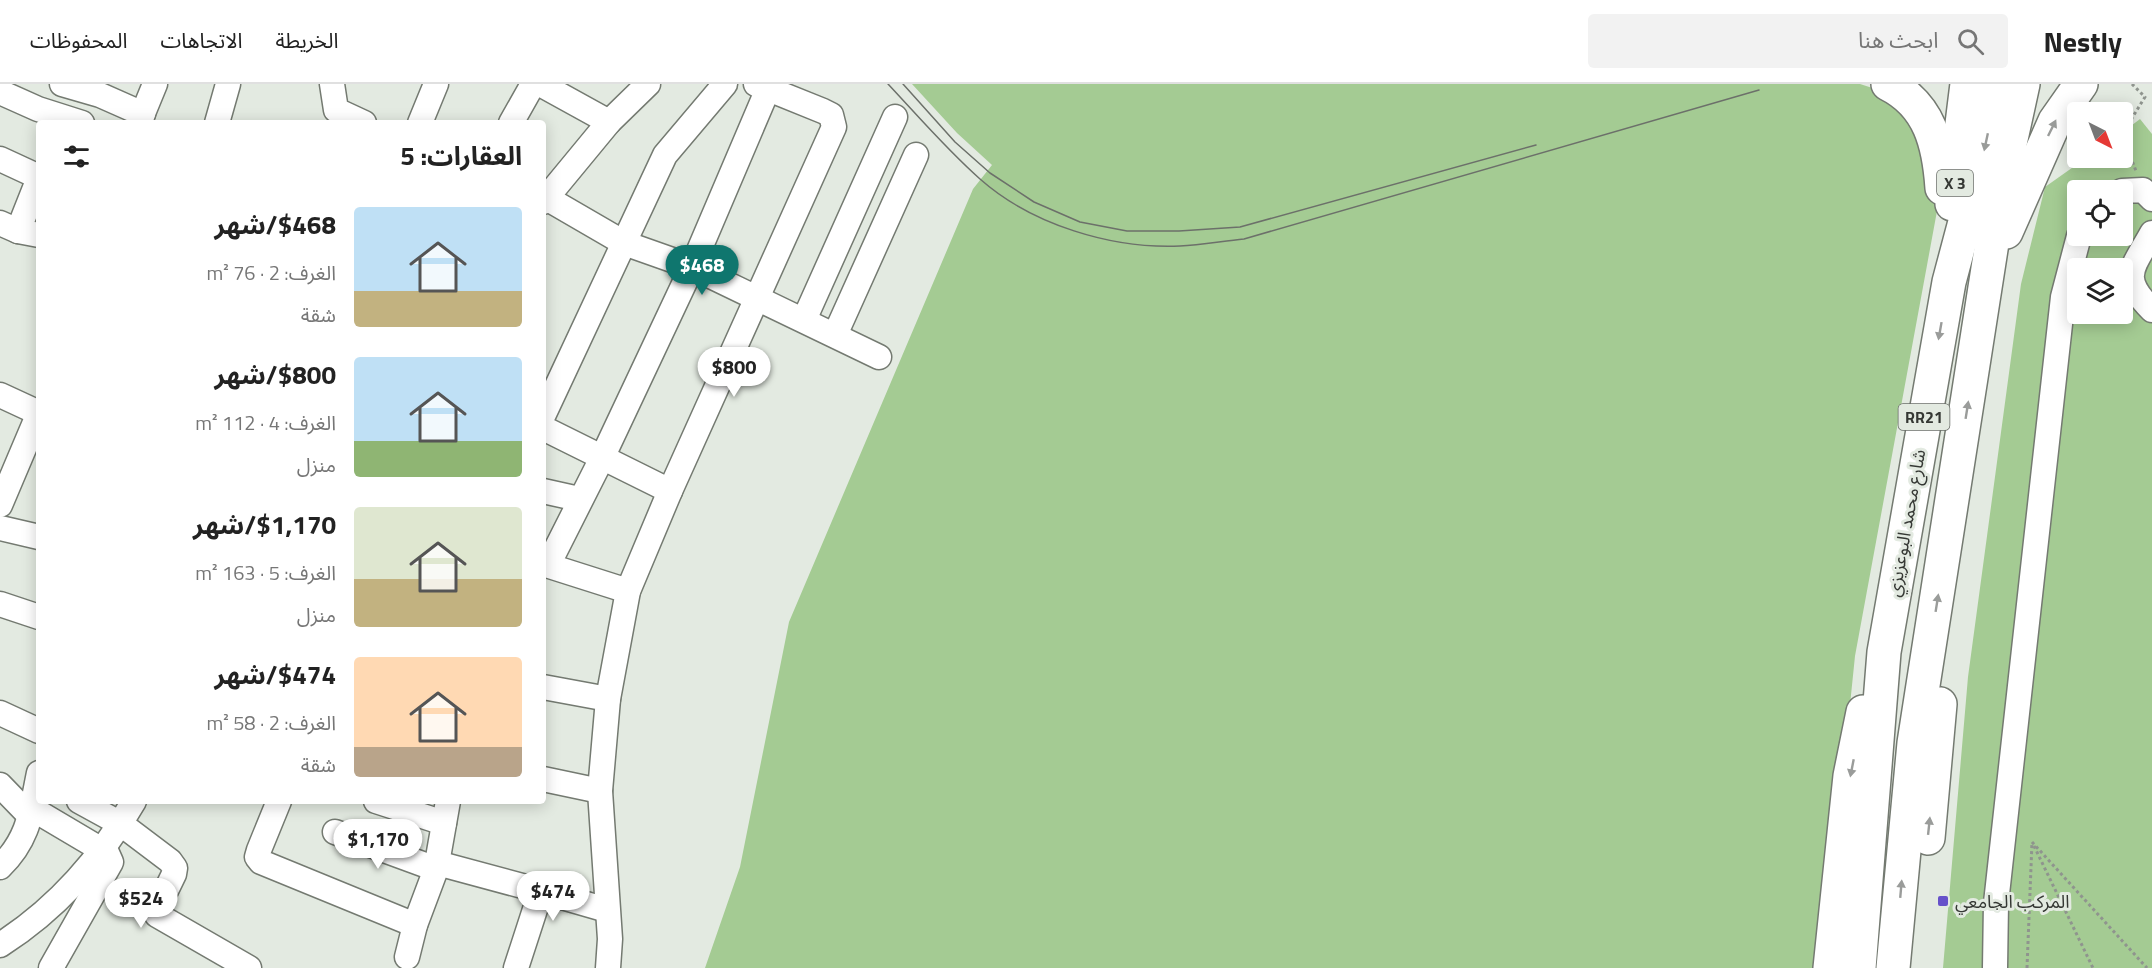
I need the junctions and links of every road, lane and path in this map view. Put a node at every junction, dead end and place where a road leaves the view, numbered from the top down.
1 (62, 84) edge
2 (155, 84) edge
3 (228, 84) edge
4 (332, 84) edge
5 (436, 84) edge
6 (533, 84) edge
7 (540, 84) edge
8 (648, 84) edge
9 (725, 84) edge
10 (1888, 84) edge
11 (1967, 84) edge
12 (1995, 84) edge
13 (2023, 84) edge
14 (2081, 84) edge
15 (2132, 84) edge
16 (765, 86) edge
17 (102, 90) edge
18 (0, 92) edge
19 (335, 116) edge
20 (895, 117) dead end
21 (141, 118) edge
22 (73, 120) edge
23 (93, 120) edge
24 (218, 120) edge
25 (352, 120) edge
26 (421, 120) edge
27 (513, 120) edge
28 (609, 123) junction
29 (916, 155) dead end
30 (0, 159) edge
31 (36, 177) edge
32 (36, 186) edge
33 (2139, 193) edge
34 (546, 196) edge
35 (546, 199) edge
36 (19, 229) edge
37 (2152, 233) edge
38 (1948, 236) junction
39 (624, 243) junction
40 (2076, 246) edge
41 (692, 267) junction
42 (1987, 278) junction
43 (1949, 282) junction
44 (755, 300) junction
45 (2152, 310) edge
46 (804, 320) junction
47 (835, 335) junction
48 (879, 357) dead end
49 (551, 375) edge
50 (0, 395) edge
51 (546, 401) edge
52 (36, 412) edge
53 (36, 420) edge
54 (546, 429) edge
55 (603, 456) junction
56 (670, 491) junction
57 (546, 492) edge
58 (579, 500) junction
59 (0, 505) edge
60 (0, 528) edge
61 (36, 536) edge
62 (546, 563) edge
63 (546, 565) edge
64 (628, 591) junction
65 (0, 604) edge
66 (36, 616) edge
67 (1930, 647) junction
68 (1884, 652) junction
69 (546, 688) edge
70 (608, 699) junction
71 (0, 713) edge
72 (36, 730) edge
73 (546, 779) edge
74 (36, 790) edge
75 (600, 791) junction
76 (3, 794) edge
77 (84, 804) edge
78 (132, 804) edge
79 (278, 804) edge
80 (395, 804) edge
81 (31, 812) junction
82 (446, 812) edge
83 (121, 824) junction
84 (335, 832) dead end
85 (2032, 842) junction
86 (102, 851) junction
87 (437, 866) junction
88 (0, 867) edge
89 (541, 891) junction
90 (607, 910) junction
91 (415, 924) junction
92 (0, 945) edge
93 (407, 957) dead end
94 (53, 967) edge
95 (249, 968) edge
96 (516, 968) edge
97 (609, 968) edge
98 (1830, 968) edge
99 (1859, 968) edge
100 (1893, 968) edge
101 (1914, 968) edge
102 (1995, 968) edge
103 (2027, 968) edge
104 (2093, 968) edge
105 (2147, 968) edge

1 - 17 street
2 - 21 street
3 - 24 street
4 - 19 street
5 - 26 street
6 - 27 street
7 - 28 street
8 - 28 street
9 - 39 street
10 - 38 highway
11 - 38 highway, X 3
12 -> 43 highway, شارع محمد البوعزيزي / RR21
13 - 42 highway, RR21
42 -> 14 highway
15 - 33 path
16 - 41 street
16 - 44 street
17 - 21 street
17 - 23 street
18 - 22 street
19 - 25 street
20 - 46 street
28 - 34 street
29 - 47 street
30 - 31 street
32 - 36 street
35 - 39 street
37 - 45 street
38 - 43 highway, X 3
39 - 41 street
39 - 49 street
40 - 102 street
41 - 44 street
41 - 55 street
67 -> 42 highway, RR21
43 -> 68 highway, شارع محمد البوعزيزي / RR21
44 - 46 street
44 - 56 street
46 - 47 street
47 - 48 street
49 - 51 street
50 - 52 street
53 - 59 street
54 - 55 street
55 - 56 street
55 - 58 street
56 - 64 street
57 - 58 street
58 - 62 street
60 - 61 street
63 - 64 street
64 - 70 street
65 - 66 street
100 -> 67 highway, RR21
101 -> 67 highway
68 -> 98 highway
68 - 99 highway, شارع محمد البوعزيزي / RR21
69 - 70 street
70 - 75 street
71 - 72 street
73 - 75 street
74 - 81 street
75 - 90 street
76 - 81 street
77 - 83 street
78 - 83 street
79 - 91 street
80 - 82 street
81 - 86 street
81 - 88 street
82 - 87 street
83 - 86 street
83 - 95 street
84 - 87 street
85 - 103 path
85 - 104 path
85 - 105 path
86 - 92 street
86 - 94 street
87 - 89 street
87 - 91 street
89 - 90 street
89 - 96 street
90 - 97 street
91 - 93 street

